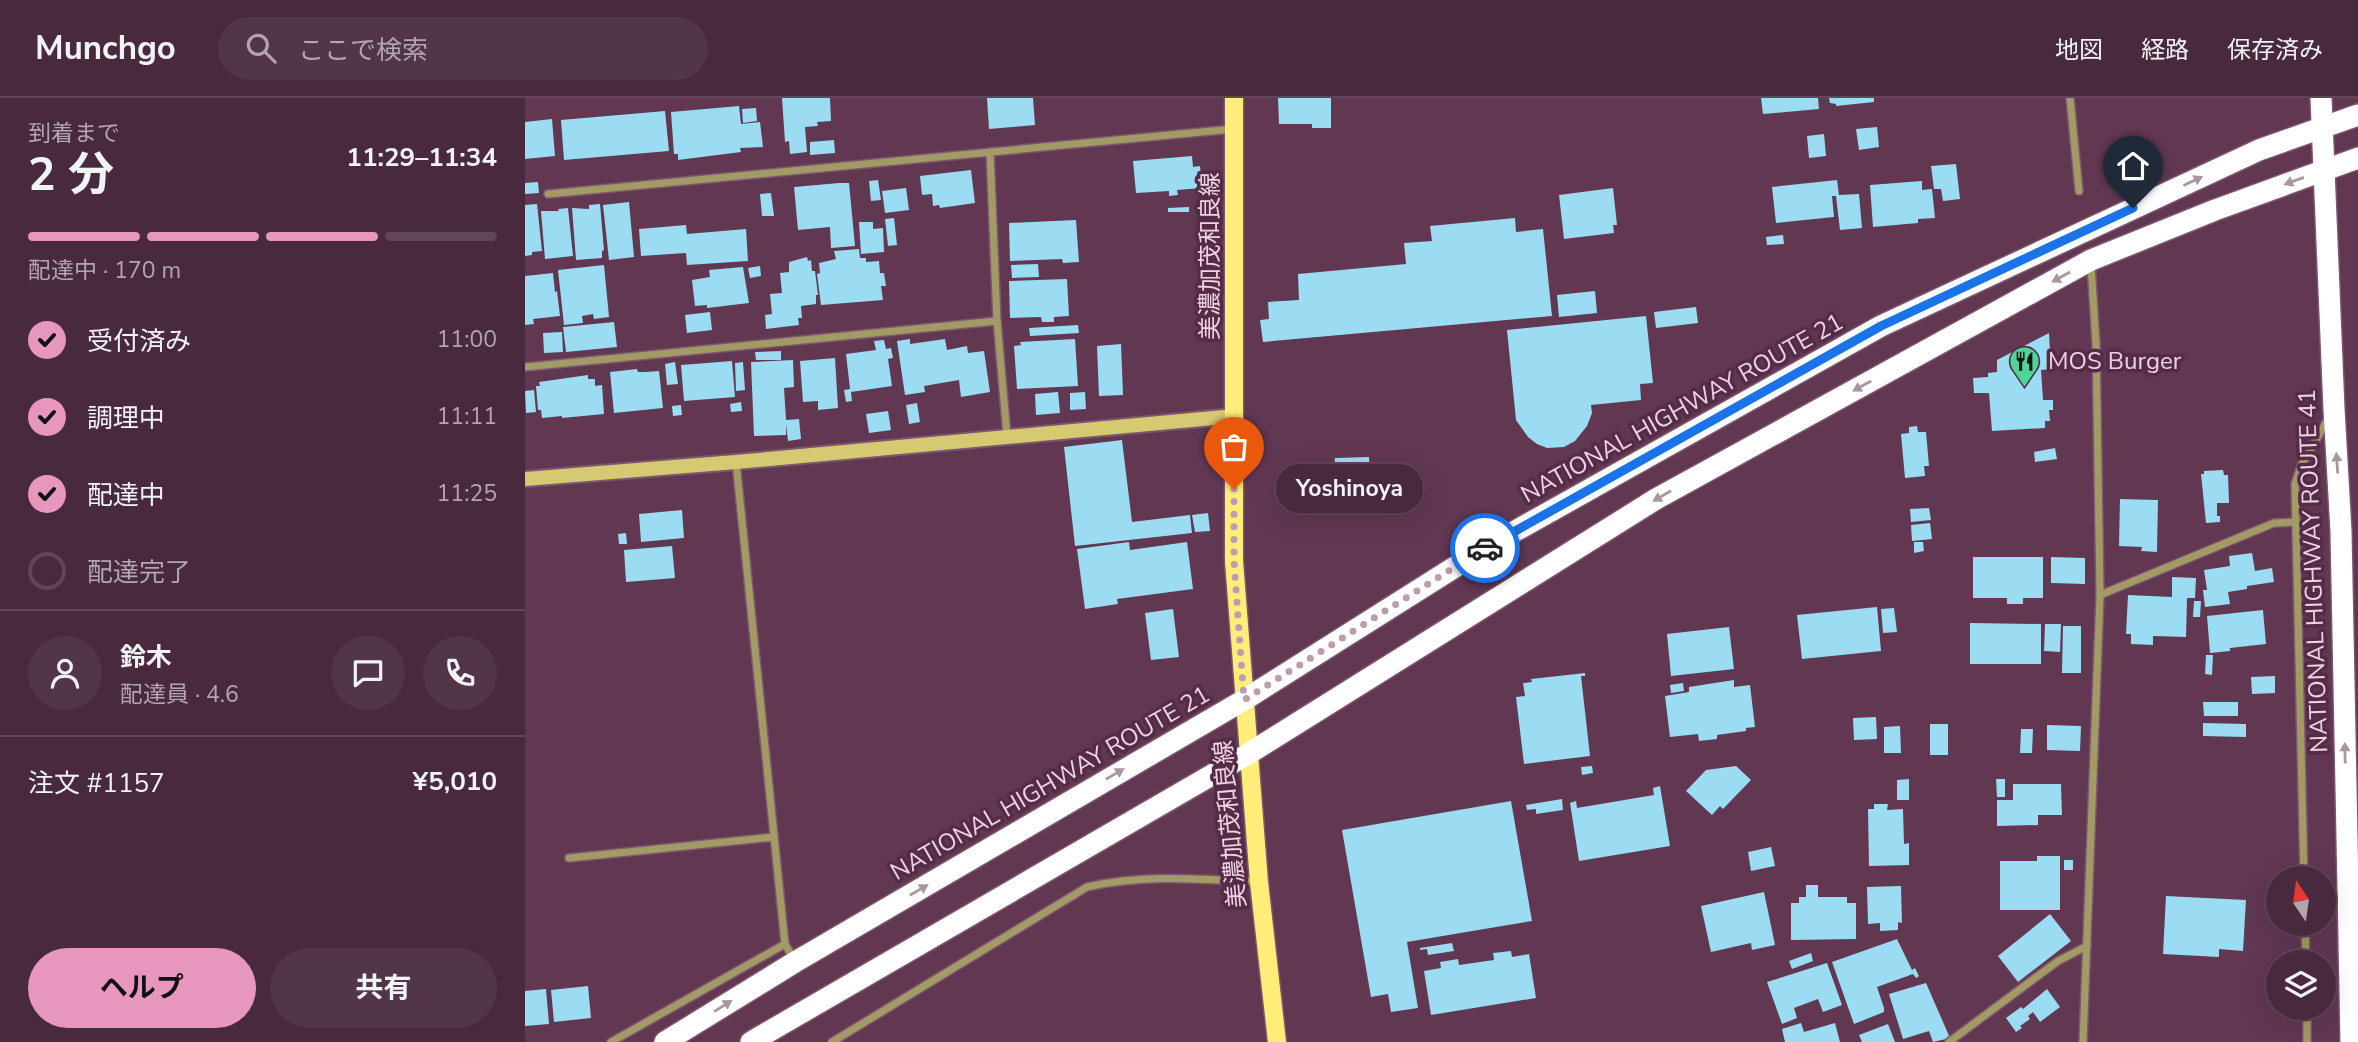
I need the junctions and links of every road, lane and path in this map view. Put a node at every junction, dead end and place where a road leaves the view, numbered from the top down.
1 (1234, 98) edge
2 (2070, 98) edge
3 (2321, 98) edge
4 (2358, 115) edge
5 (2323, 127) junction
6 (1234, 129) junction
7 (990, 152) junction
8 (2358, 158) edge
9 (2325, 170) junction
10 (2079, 191) dead end
11 (548, 194) dead end
12 (2091, 260) junction
13 (997, 321) junction
14 (525, 367) edge
15 (2334, 410) junction
16 (1235, 416) junction
17 (1007, 435) junction
18 (736, 462) junction
19 (525, 479) edge
20 (2297, 522) junction
21 (2100, 595) junction
22 (1244, 700) junction
23 (1248, 754) junction
24 (774, 837) junction
25 (569, 858) dead end
26 (2304, 866) edge
27 (1259, 882) junction
28 (2087, 946) junction
29 (790, 953) junction
30 (2307, 1020) edge
31 (611, 1042) edge
32 (665, 1042) edge
33 (751, 1042) edge
34 (832, 1042) edge
35 (1277, 1042) edge
36 (1949, 1042) edge
37 (2083, 1042) edge
38 (2307, 1042) edge
39 (2351, 1042) edge

1 - 6 main road, 美濃加茂和良線
2 - 10 street
3 - 5 highway, NATIONAL HIGHWAY ROUTE 41
4 - 5 highway, NATIONAL HIGHWAY ROUTE 21
5 - 9 highway, NATIONAL HIGHWAY ROUTE 41
22 -> 5 highway, NATIONAL HIGHWAY ROUTE 21
6 - 7 street
6 - 16 main road, 美濃加茂和良線
7 - 11 street
7 - 13 street
8 - 9 highway
9 -> 12 highway
9 - 15 highway, NATIONAL HIGHWAY ROUTE 41
12 - 21 street
12 -> 23 highway
13 - 14 street
13 - 17 street
15 - 20 street
39 -> 15 highway, NATIONAL HIGHWAY ROUTE 41
16 - 17 street
16 - 22 main road, 美濃加茂和良線
17 - 18 street
18 - 19 street
18 - 24 street
20 - 21 street
20 - 26 street
21 - 28 street
22 - 23 main road, 美濃加茂和良線
29 -> 22 highway, NATIONAL HIGHWAY ROUTE 21
23 - 27 main road, 美濃加茂和良線
23 - 33 highway
24 - 25 street
24 - 29 street
27 - 34 street
27 - 35 main road, 美濃加茂和良線
28 - 36 street
28 - 37 street
29 - 31 street
32 -> 29 highway, NATIONAL HIGHWAY ROUTE 21
30 - 38 street

